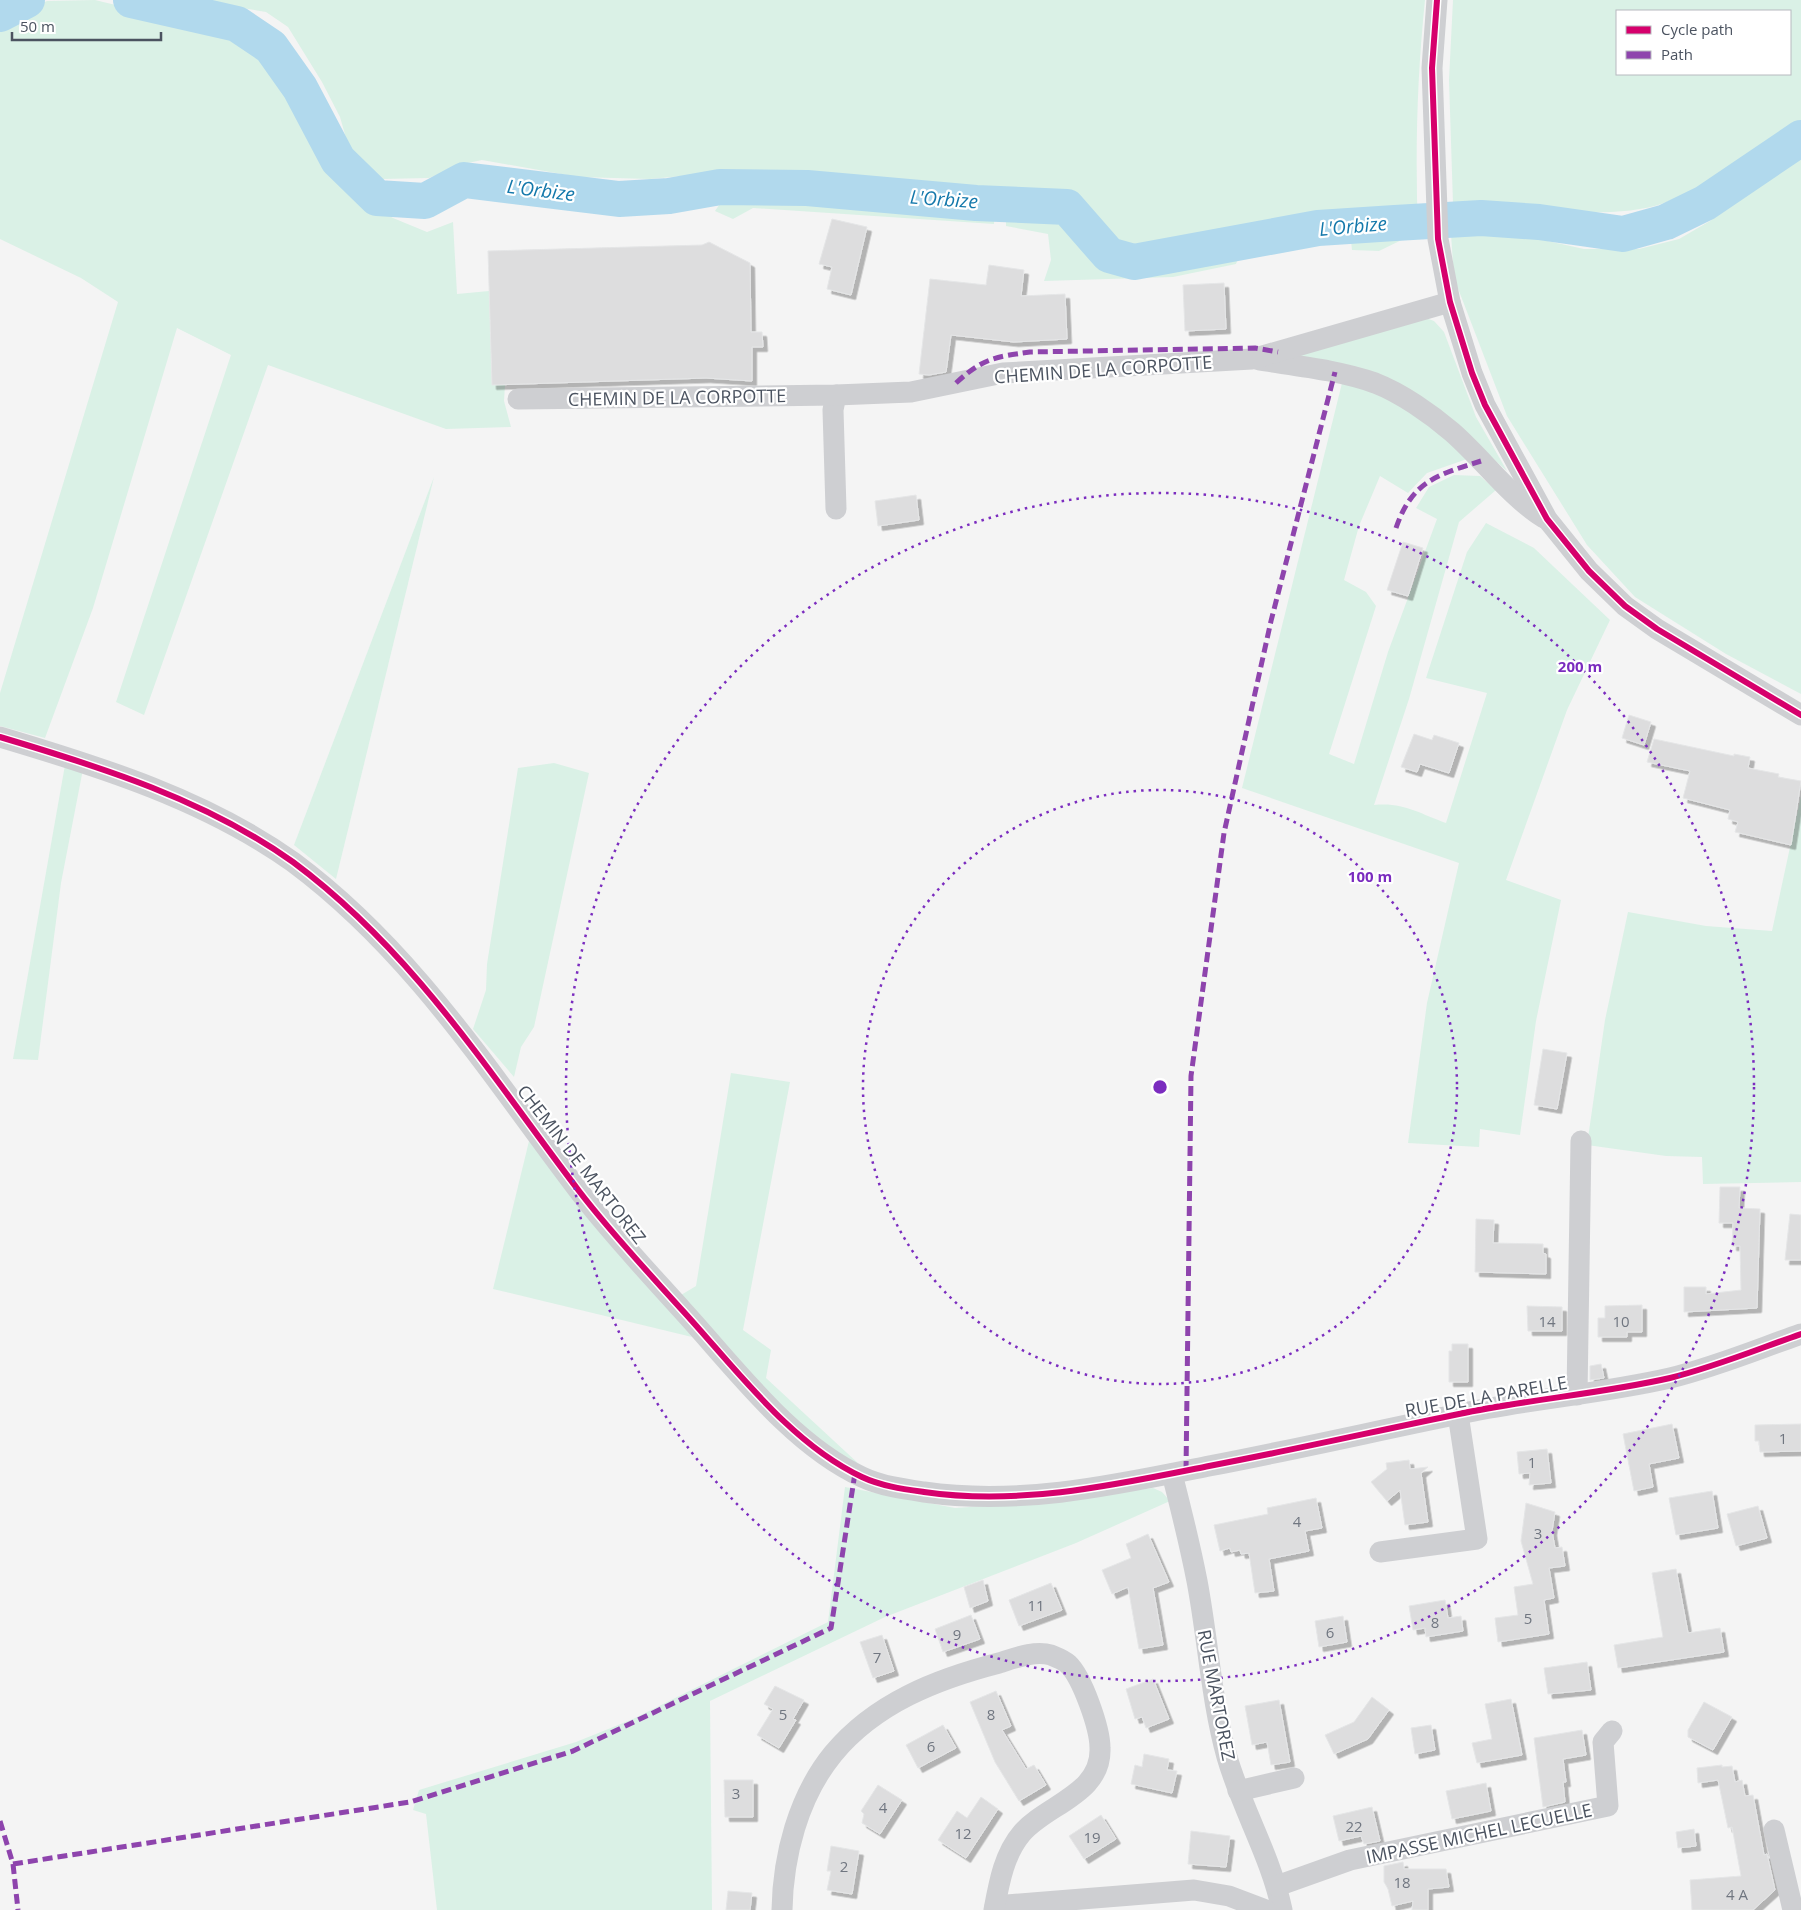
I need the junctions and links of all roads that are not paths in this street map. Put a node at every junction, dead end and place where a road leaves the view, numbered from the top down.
1 (1437, 0) edge
2 (1450, 302) junction
3 (1252, 359) junction
4 (836, 395) junction
5 (518, 399) dead end
6 (836, 508) dead end
7 (1547, 519) junction
8 (1801, 715) edge
9 (0, 737) edge
10 (1581, 1141) dead end
11 (1801, 1334) edge
12 (1577, 1395) junction
13 (1458, 1414) junction
14 (1172, 1474) junction
15 (1380, 1552) dead end
16 (1612, 1731) dead end
17 (1294, 1778) dead end
18 (1238, 1791) junction
19 (1774, 1830) dead end
20 (1277, 1886) junction
21 (1149, 1901) edge
22 (995, 1908) edge
23 (782, 1910) edge
24 (1266, 1910) edge
25 (1282, 1910) edge
26 (1793, 1910) edge

1 - 2 street
2 - 3 street, CHEMIN DE LA CORPOTTE
2 - 7 street
3 - 4 street, CHEMIN DE LA CORPOTTE
3 - 7 street, CHEMIN DE LA CORPOTTE
4 - 5 street, CHEMIN DE LA CORPOTTE
4 - 6 street
7 - 8 street
9 - 14 street, CHEMIN DE MARTOREZ
10 - 12 street
11 - 12 street, RUE DE LA PARELLE
12 - 13 street, RUE DE LA PARELLE
13 - 14 street, RUE DE LA PARELLE
13 - 15 street
14 - 18 street, RUE MARTOREZ
16 - 20 street, IMPASSE MICHEL LECUELLE
17 - 18 street
18 - 20 street, RUE MARTOREZ
19 - 26 street
20 - 25 street, RUE MARTOREZ
21 - 22 street
21 - 24 street
22 - 23 street

